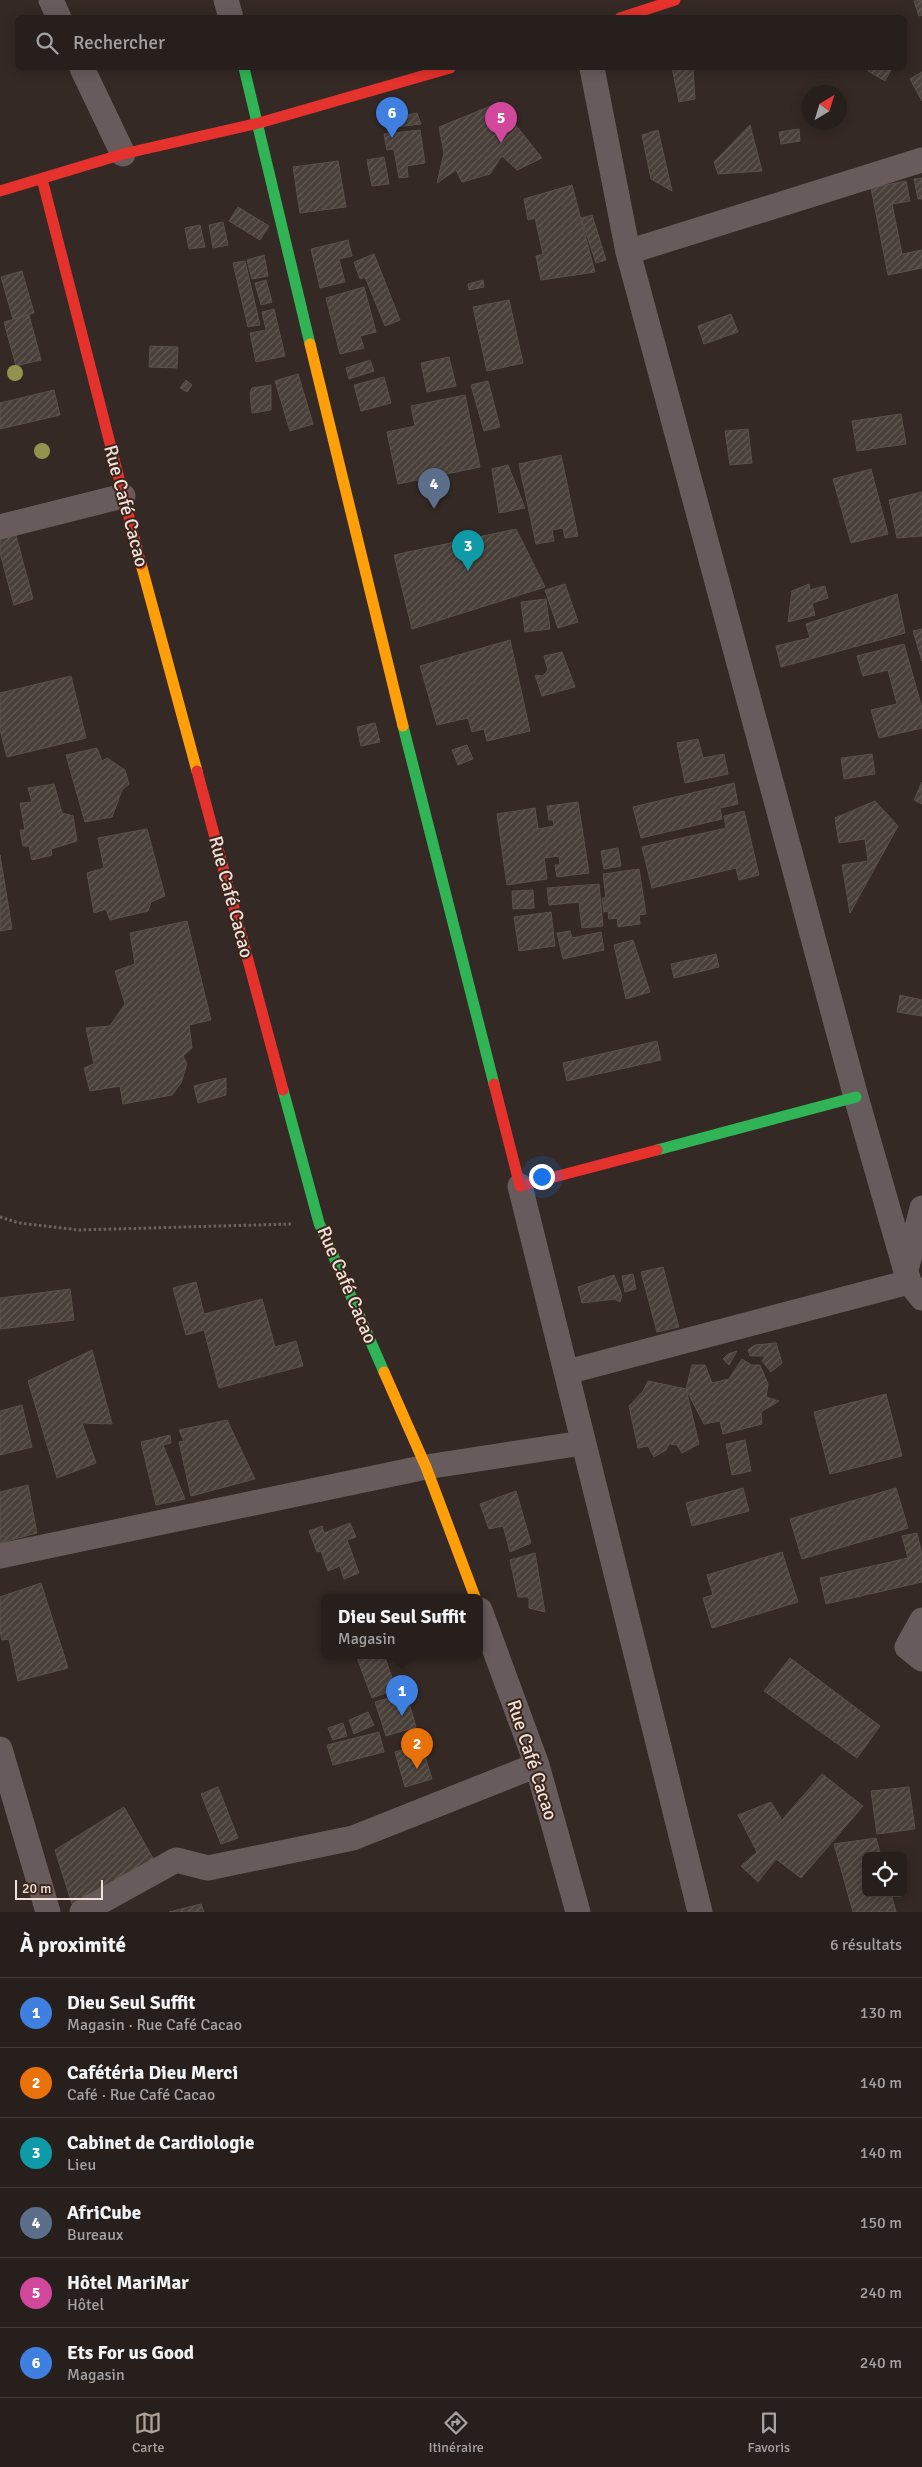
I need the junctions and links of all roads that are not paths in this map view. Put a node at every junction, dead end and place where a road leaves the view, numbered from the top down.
1 (51, 0) edge
2 (226, 0) edge
3 (668, 1) edge
4 (58, 15) edge
5 (230, 15) edge
6 (628, 15) edge
7 (83, 70) edge
8 (245, 70) edge
9 (443, 70) edge
10 (592, 70) edge
11 (259, 123) junction
12 (123, 154) junction
13 (922, 160) edge
14 (42, 179) junction
15 (0, 192) edge
16 (628, 252) junction
17 (123, 496) junction
18 (0, 527) edge
19 (856, 1097) junction
20 (520, 1186) junction
21 (922, 1208) edge
22 (912, 1283) edge
23 (567, 1372) junction
24 (582, 1443) junction
25 (426, 1467) junction
26 (0, 1556) edge
27 (474, 1594) edge
28 (483, 1618) edge
29 (922, 1620) edge
30 (922, 1659) edge
31 (0, 1749) edge
32 (537, 1765) junction
33 (48, 1912) edge
34 (82, 1912) edge
35 (578, 1912) edge
36 (700, 1912) edge

1 - 4 street
2 - 5 street
3 - 6 street
7 - 12 street
8 - 11 street
9 - 11 street
10 - 16 street
11 - 12 street
11 - 20 street
12 - 14 street
13 - 16 street
14 - 15 street
14 - 17 street, Rue Café Cacao
16 - 19 street
17 - 18 street
17 - 25 street, Rue Café Cacao
19 - 20 street
19 - 22 street
20 - 23 street
21 - 22 street
22 - 23 street
23 - 24 street
24 - 25 street
24 - 36 street
25 - 26 street
25 - 27 street, Rue Café Cacao
28 - 32 street, Rue Café Cacao
29 - 30 street
31 - 33 street
32 - 34 street
32 - 35 street, Rue Café Cacao

